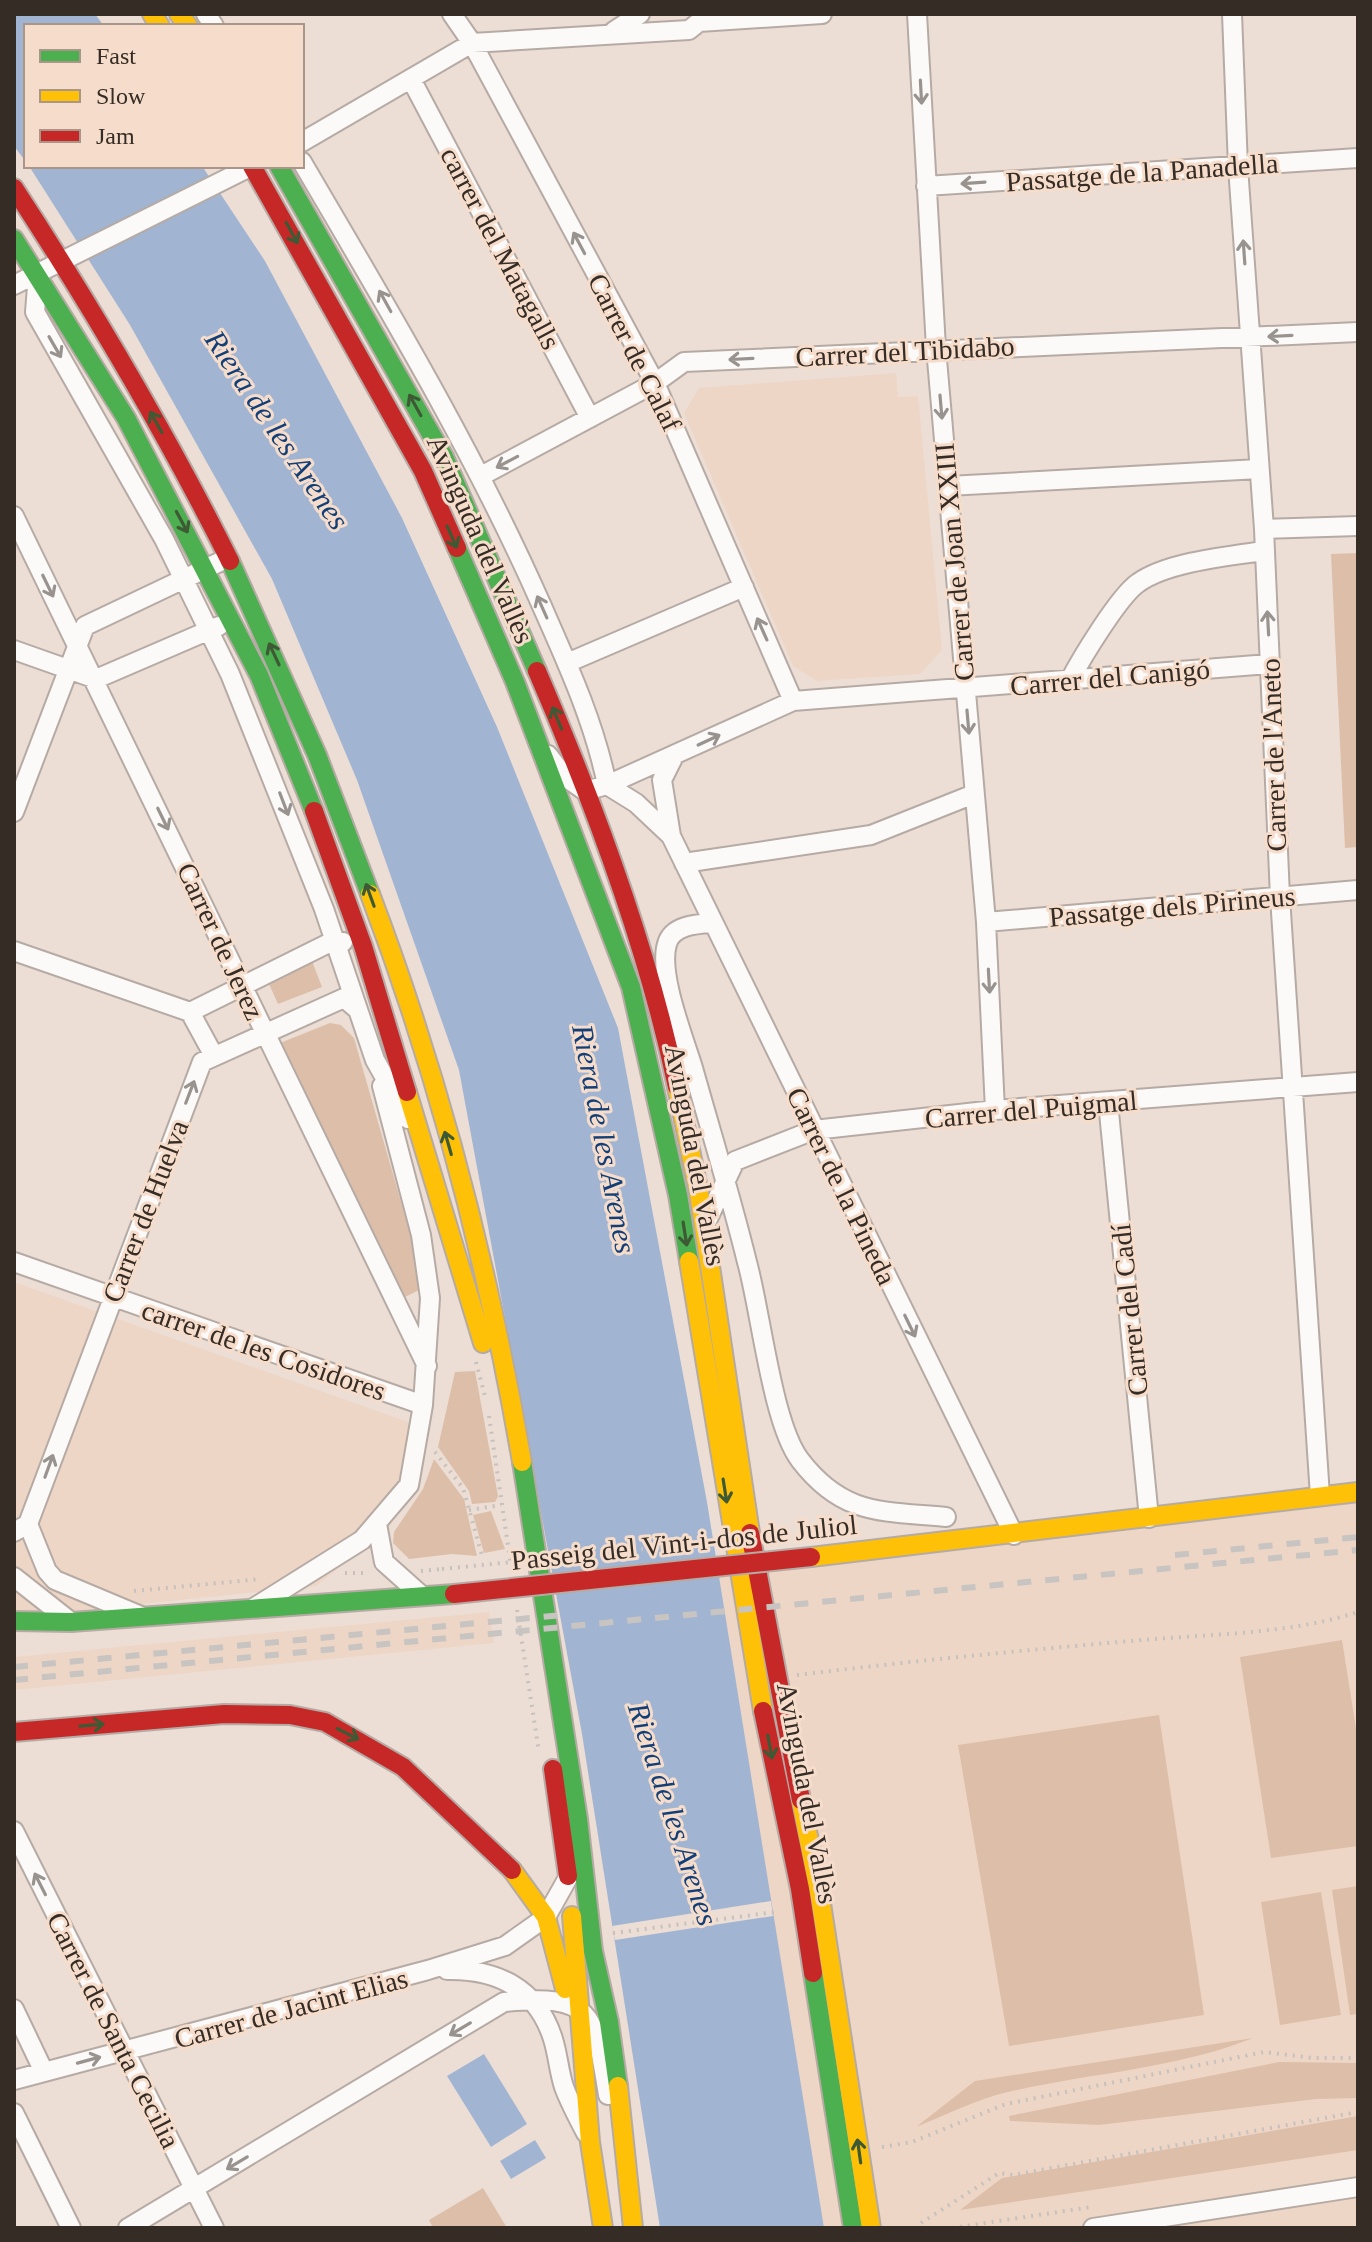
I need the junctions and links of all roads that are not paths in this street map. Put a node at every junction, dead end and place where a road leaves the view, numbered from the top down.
1 (640, 14) edge
2 (822, 14) edge
3 (917, 14) edge
4 (1232, 14) edge
5 (456, 16) edge
6 (694, 18) edge
7 (611, 32) junction
8 (472, 43) junction
9 (411, 79) junction
10 (304, 141) edge
11 (1358, 158) edge
12 (304, 165) edge
13 (1238, 167) junction
14 (248, 168) edge
15 (253, 168) edge
16 (280, 168) edge
17 (926, 186) junction
18 (14, 188) edge
19 (14, 239) edge
20 (68, 257) junction
21 (38, 274) junction
22 (14, 285) edge
23 (1358, 332) edge
24 (1250, 338) junction
25 (936, 348) junction
26 (655, 383) junction
27 (590, 418) junction
28 (1259, 469) junction
29 (481, 476) junction
30 (948, 486) junction
31 (14, 516) edge
32 (1358, 526) edge
33 (1264, 529) junction
34 (1264, 551) junction
35 (228, 558) junction
36 (206, 569) junction
37 (185, 580) junction
38 (744, 587) junction
39 (253, 610) junction
40 (231, 620) junction
41 (209, 631) junction
42 (77, 645) junction
43 (14, 650) edge
44 (567, 663) junction
45 (1269, 664) junction
46 (67, 669) junction
47 (96, 679) junction
48 (1070, 680) junction
49 (965, 690) junction
50 (793, 701) junction
51 (274, 712) junction
52 (539, 743) junction
53 (674, 756) junction
54 (266, 760) junction
55 (607, 785) junction
56 (585, 791) junction
57 (974, 794) junction
58 (14, 812) edge
59 (671, 836) junction
60 (684, 863) junction
61 (1358, 890) edge
62 (1280, 897) junction
63 (986, 922) junction
64 (713, 923) junction
65 (335, 940) junction
66 (363, 946) junction
67 (14, 951) edge
68 (399, 981) junction
69 (242, 984) junction
70 (358, 1010) junction
71 (190, 1012) junction
72 (264, 1034) junction
73 (214, 1056) junction
74 (375, 1060) junction
75 (1358, 1082) edge
76 (1292, 1087) junction
77 (1108, 1102) junction
78 (995, 1110) junction
79 (814, 1130) junction
80 (423, 1146) junction
81 (724, 1183) junction
82 (699, 1193) junction
83 (704, 1228) junction
84 (14, 1262) edge
85 (112, 1297) junction
86 (427, 1366) junction
87 (423, 1405) junction
88 (1358, 1492) edge
89 (1320, 1496) junction
90 (946, 1517) dead end
91 (1149, 1518) junction
92 (377, 1524) junction
93 (21, 1528) edge
94 (1014, 1535) junction
95 (14, 1577) edge
96 (421, 1595) junction
97 (255, 1607) junction
98 (144, 1617) junction
99 (14, 1621) edge
100 (71, 1622) junction
101 (14, 1732) edge
102 (14, 1831) edge
103 (581, 1846) junction
104 (569, 1880) junction
105 (546, 1917) junction
106 (428, 1970) junction
107 (530, 1999) junction
108 (574, 2007) junction
109 (14, 2009) edge
110 (123, 2052) junction
111 (44, 2072) junction
112 (14, 2080) edge
113 (14, 2113) edge
114 (590, 2142) junction
115 (625, 2168) junction
116 (1358, 2187) edge
117 (196, 2188) junction
118 (71, 2228) edge
119 (128, 2228) edge
120 (214, 2228) edge
121 (603, 2228) edge
122 (633, 2228) edge
123 (853, 2228) edge
124 (871, 2228) edge
125 (1093, 2228) edge

1 - 7 street
2 - 6 street
3 -> 17 street, Carrer de Joan XXIII
4 - 13 street, Carrer de l'Aneto
5 - 8 street, Carrer de Calaf
6 - 7 street
7 - 8 street
8 - 9 street
26 -> 8 street, Carrer de Calaf
9 - 10 street
9 - 27 street, carrer del Matagalls
11 - 13 street, Passatge de la Panadella
29 -> 12 street, Avinguda del Vallès
13 -> 17 street, Passatge de la Panadella
24 -> 13 street, Carrer de l'Aneto
14 - 20 street
15 -> 52 main road, Avinguda del Vallès
56 -> 16 main road, Avinguda del Vallès
17 - 25 street, Carrer de Joan XXIII
18 - 20 main road
19 - 21 main road
20 - 21 street
35 -> 20 main road
21 - 22 street
21 -> 36 main road
21 -> 37 street
23 -> 24 street, Carrer del Tibidabo
24 - 25 street, Carrer del Tibidabo
24 - 28 street, Carrer de l'Aneto
25 -> 26 street, Carrer del Tibidabo
25 -> 30 street, Carrer de Joan XXIII
26 - 27 street, Carrer del Tibidabo
26 - 38 street, Carrer de Calaf
27 -> 29 street, Carrer del Tibidabo
28 - 30 street
28 - 33 street, Carrer de l'Aneto
44 -> 29 street, Avinguda del Vallès
30 - 49 street, Carrer de Joan XXIII
31 -> 42 street, Carrer de Jerez
32 - 33 street
33 - 34 street, Carrer de l'Aneto
45 -> 34 street, Carrer de l'Aneto
34 - 48 street
35 - 36 street
35 - 39 main road
36 - 37 street
36 - 40 main road
37 - 41 street
37 - 42 street
38 - 44 street
50 -> 38 street, Carrer de Calaf
39 - 40 street
68 -> 39 main road
40 - 41 street
40 - 51 main road
41 - 47 street
41 - 54 street
42 - 46 street
42 - 47 street, Carrer de Jerez
43 - 46 street
44 - 55 street, Avinguda del Vallès
45 - 48 street, Carrer del Canigó
45 - 62 street, Carrer de l'Aneto
46 - 47 street
46 - 58 street
47 -> 69 street, Carrer de Jerez
48 - 49 street, Carrer del Canigó
49 - 50 street, Carrer del Canigó
49 -> 57 street, Carrer de Joan XXIII
53 -> 50 street, Carrer del Canigó
51 - 54 street
51 - 66 main road
52 - 56 street
52 -> 123 main road, Avinguda del Vallès
53 - 55 street, Carrer del Canigó
53 - 59 street, Carrer de la Pineda
54 -> 65 street
55 - 56 street, Carrer del Canigó
55 - 59 street, Carrer de la Pineda
56 - 82 main road, Avinguda del Vallès
57 - 60 street
57 - 63 street, Carrer de Joan XXIII
59 - 60 street, Carrer de la Pineda
60 - 64 street, Carrer de la Pineda
61 - 62 street, Passatge dels Pirineus
62 - 63 street, Passatge dels Pirineus
62 - 76 street, Carrer de l'Aneto
63 -> 78 street, Carrer de Joan XXIII
64 - 79 street, Carrer de la Pineda
64 - 81 street, Avinguda del Vallès
65 - 66 street
65 - 69 street
65 - 70 street
66 - 68 street
66 - 80 main road
67 - 71 street
103 -> 68 main road
69 - 71 street
69 - 72 street, Carrer de Jerez
70 - 72 street
70 - 74 street
71 - 73 street
72 - 73 street
72 - 86 street, Carrer de Jerez
85 -> 73 street, Carrer de Huelva
74 - 80 street
74 - 86 street
75 - 76 street, Carrer del Puigmal
76 - 77 street, Carrer del Puigmal
76 - 89 street, Carrer de l'Aneto
77 - 78 street, Carrer del Puigmal
77 - 91 street, Carrer del Cadí
78 - 79 street, Carrer del Puigmal
79 - 81 street, Carrer del Puigmal
79 -> 94 street, Carrer de la Pineda
80 - 104 main road
81 - 82 street, Carrer del Puigmal
81 - 83 street, Carrer del Puigmal
81 - 90 street, Avinguda del Vallès
82 - 83 main road, Avinguda del Vallès
124 -> 83 main road, Avinguda del Vallès
84 - 85 street, carrer de les Cosidores
85 - 87 street, carrer de les Cosidores
93 -> 85 street, Carrer de Huelva
86 - 87 street
87 - 92 street
88 - 89 main road, Passeig del Vint-i-dos de Juliol
89 - 91 main road, Passeig del Vint-i-dos de Juliol
91 - 94 main road, Passeig del Vint-i-dos de Juliol
92 - 96 street
92 - 97 street
93 - 98 street, Carrer de Huelva
94 - 96 main road, Passeig del Vint-i-dos de Juliol, bridge
95 - 100 street
96 - 97 main road, Passeig del Vint-i-dos de Juliol
97 - 98 main road, Passeig del Vint-i-dos de Juliol
98 - 100 main road, Passeig del Vint-i-dos de Juliol
99 - 100 main road, Passeig del Vint-i-dos de Juliol
101 -> 105 main road
110 -> 102 street, Carrer de Santa Cecilia
103 - 104 street, Carrer de Jacint Elias
103 - 115 main road
104 - 105 street, Carrer de Jacint Elias
104 - 108 main road
105 - 106 street, Carrer de Jacint Elias
105 - 108 main road
106 - 107 street, Carrer de Jacint Elias
106 - 110 street, Carrer de Jacint Elias
107 - 108 street
107 - 114 street, Carrer de Jacint Elias
107 -> 117 street
108 - 114 main road
108 - 115 street
109 - 111 street
111 -> 110 street, Carrer de Jacint Elias
110 - 117 street, Carrer de Santa Cecilia
111 - 112 street, Carrer de Jacint Elias
113 - 118 street
114 - 121 main road
115 - 122 main road
116 - 125 street
117 - 119 street
117 - 120 street, Carrer de Santa Cecilia

